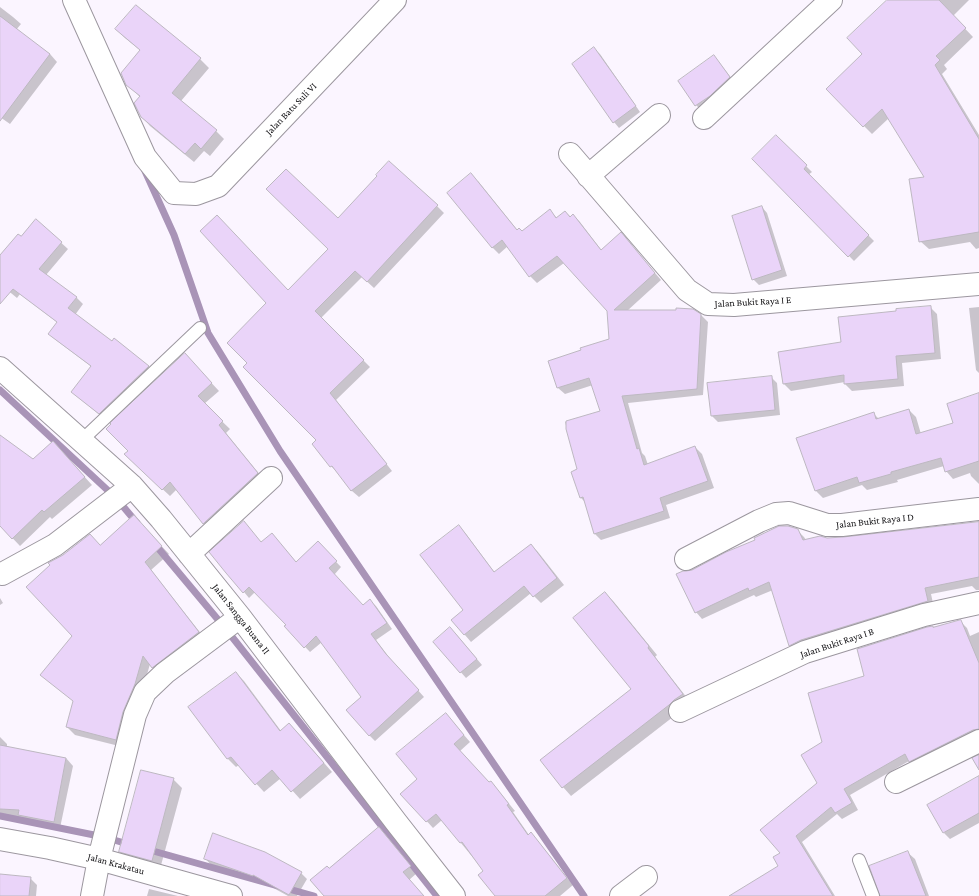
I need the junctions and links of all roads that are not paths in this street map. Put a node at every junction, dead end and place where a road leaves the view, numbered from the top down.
1 (74, 0) edge
2 (395, 0) edge
3 (831, 0) edge
4 (659, 115) dead end
5 (704, 118) dead end
6 (570, 154) dead end
7 (588, 176) junction
8 (979, 284) edge
9 (200, 328) dead end
10 (0, 368) edge
11 (81, 441) junction
12 (271, 478) dead end
13 (132, 486) junction
14 (979, 509) edge
15 (189, 554) junction
16 (686, 558) dead end
17 (2, 574) dead end
18 (979, 603) edge
19 (240, 617) junction
20 (680, 710) dead end
21 (979, 741) edge
22 (896, 782) dead end
23 (0, 838) edge
24 (99, 859) junction
25 (859, 860) dead end
26 (646, 877) dead end
27 (92, 896) edge
28 (231, 896) edge
29 (454, 896) edge
30 (621, 896) edge
31 (873, 896) edge

1 - 2 street, Jalan Batu Suli VI
3 - 5 street
4 - 7 street
6 - 7 street, Jalan Bukit Raya I E
7 - 8 street, Jalan Bukit Raya I E
9 - 11 lane
10 - 11 street, Jalan Sangga Buana II
11 - 13 street, Jalan Sangga Buana II
12 - 15 street
13 - 15 street, Jalan Sangga Buana II
13 - 17 street
14 - 16 street, Jalan Bukit Raya I D
15 - 19 street, Jalan Sangga Buana II
18 - 20 street, Jalan Bukit Raya I B
19 - 24 street
19 - 29 street, Jalan Sangga Buana II
21 - 22 street
23 - 24 street, Jalan Krakatau
24 - 27 street
24 - 28 street, Jalan Krakatau
25 - 31 lane
26 - 30 street

